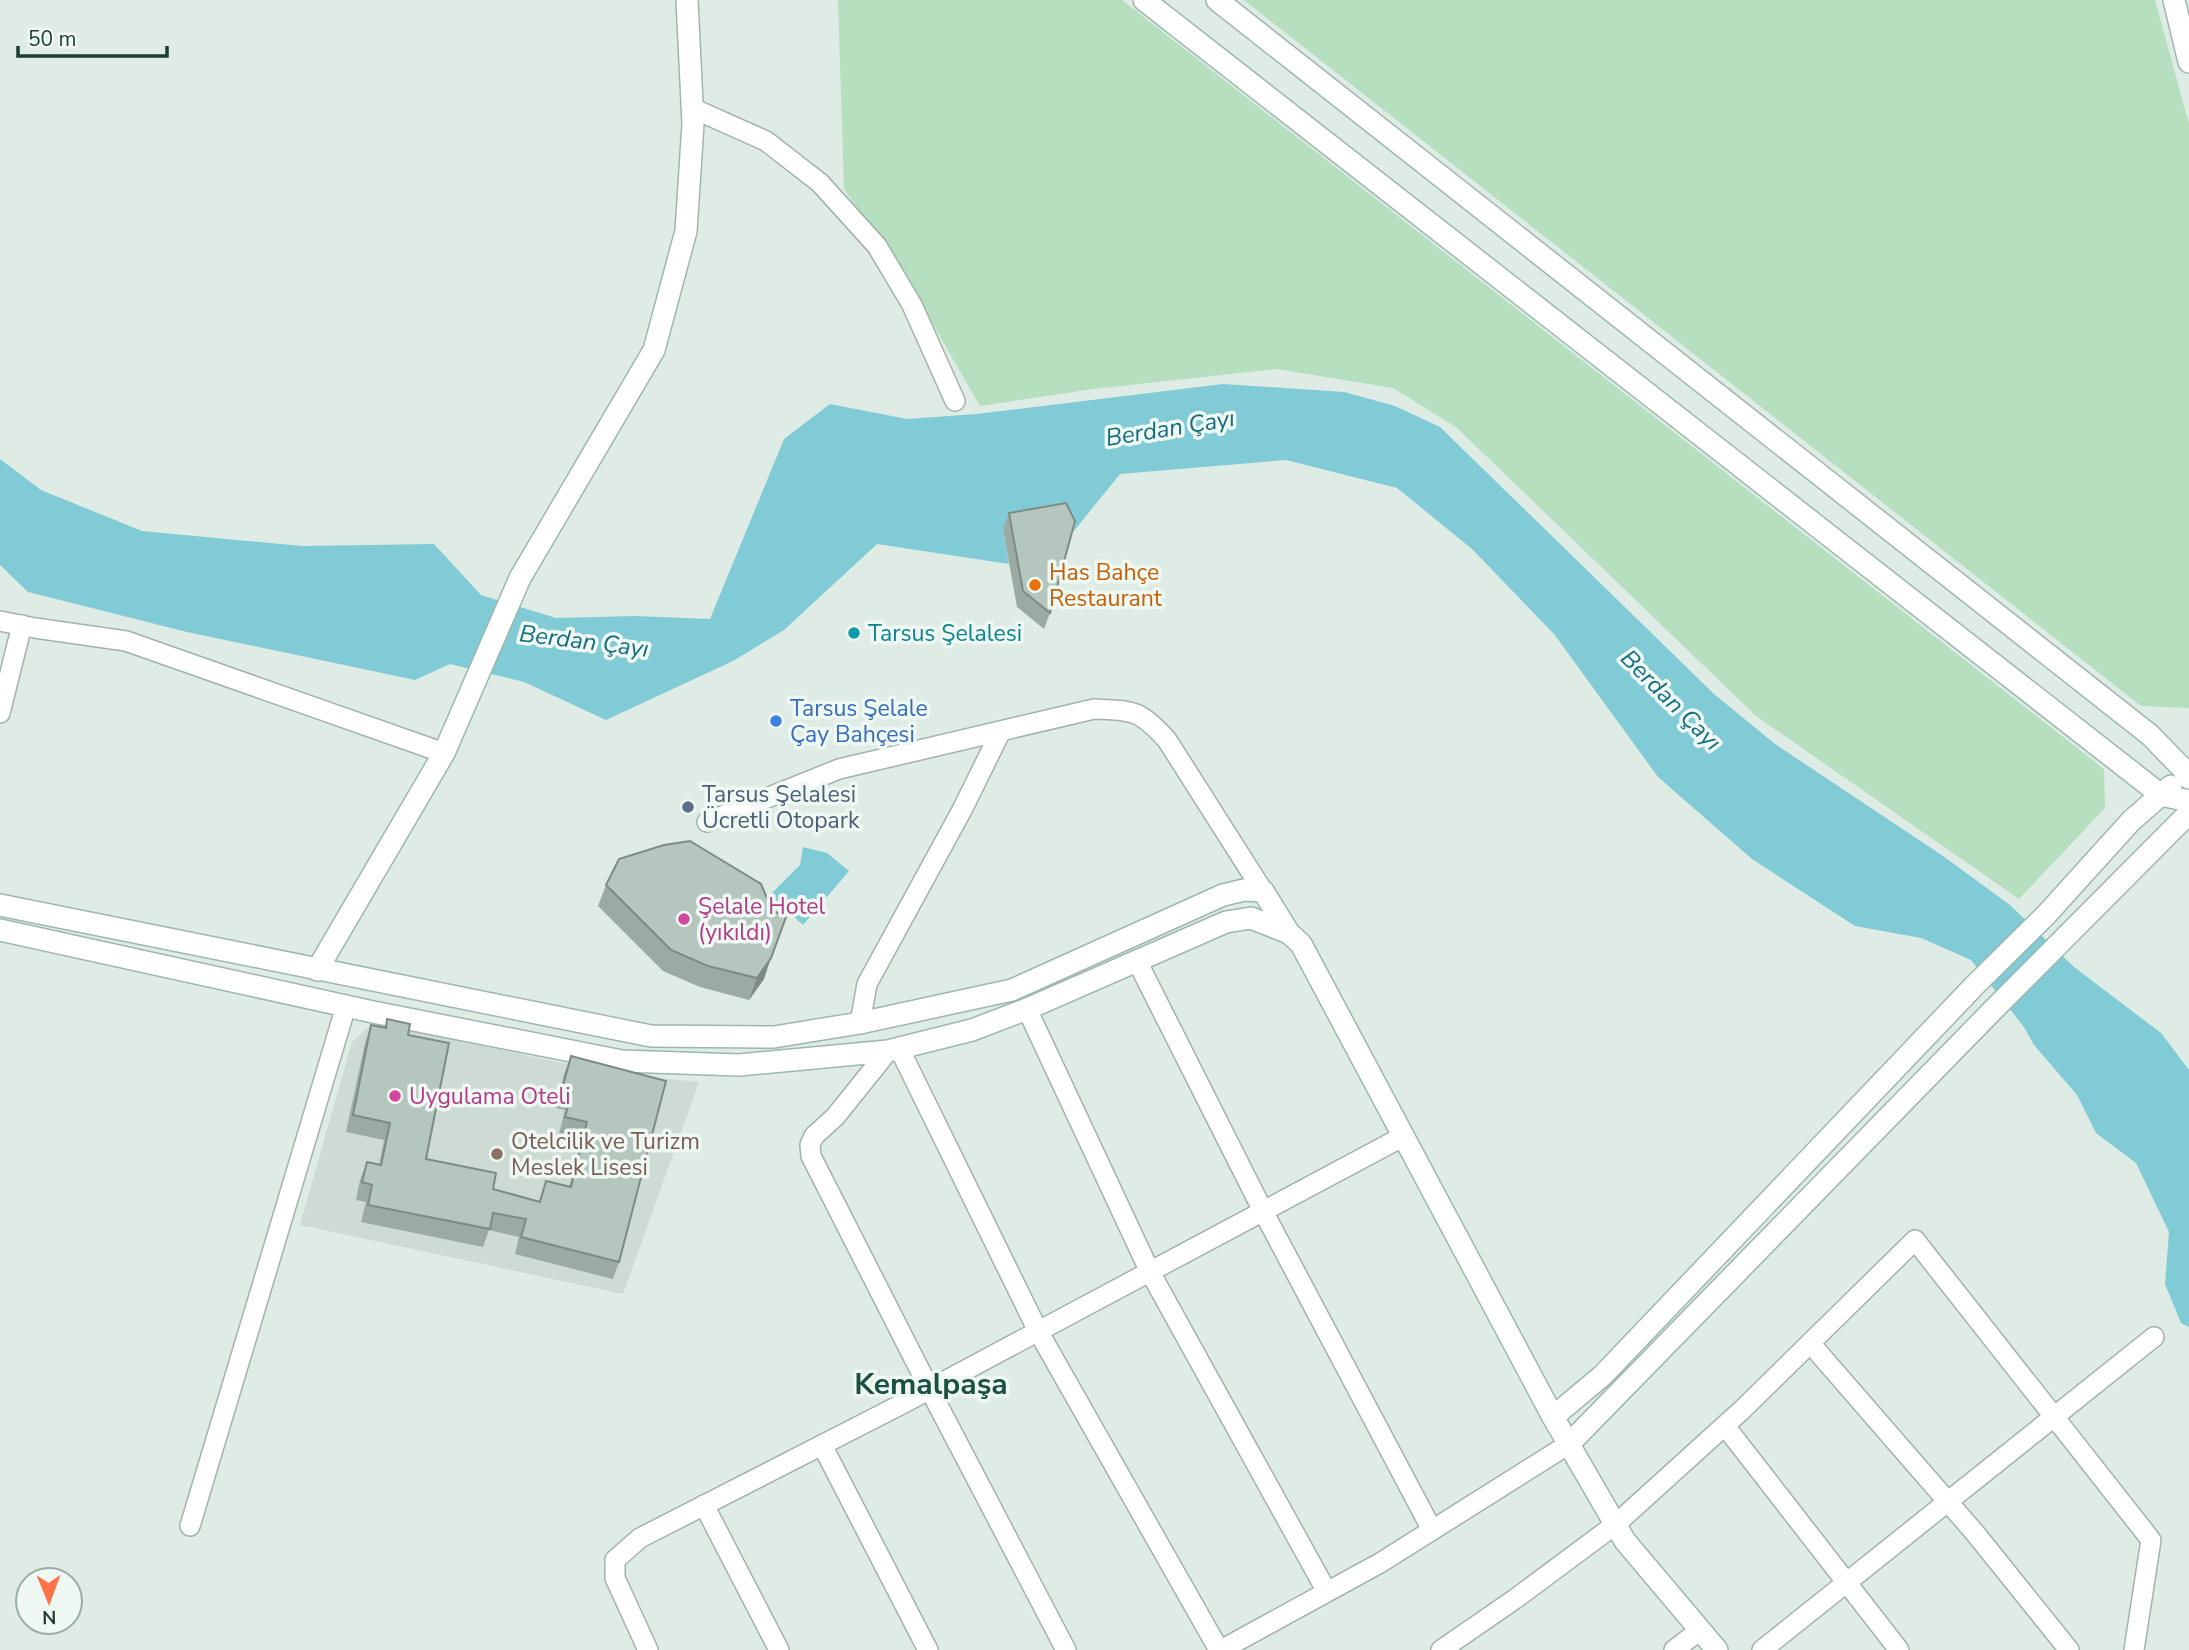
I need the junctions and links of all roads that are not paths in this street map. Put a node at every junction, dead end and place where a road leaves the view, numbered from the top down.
1 (687, 0) edge
2 (1144, 0) edge
3 (1217, 0) edge
4 (2174, 0) edge
5 (2186, 53) edge
6 (2189, 70) edge
7 (692, 108) junction
8 (955, 401) dead end
9 (0, 621) edge
10 (22, 625) junction
11 (0, 713) edge
12 (1001, 731) junction
13 (444, 753) junction
14 (2188, 773) edge
15 (2161, 795) junction
16 (2189, 801) edge
17 (2189, 813) edge
18 (706, 822) dead end
19 (1263, 891) junction
20 (0, 905) edge
21 (0, 930) edge
22 (1289, 933) junction
23 (1137, 961) junction
24 (317, 970) junction
25 (346, 1006) junction
26 (1027, 1009) junction
27 (860, 1023) junction
28 (894, 1050) junction
29 (1404, 1136) junction
30 (1263, 1211) junction
31 (1150, 1272) junction
32 (1038, 1331) junction
33 (2154, 1337) dead end
34 (1810, 1343) junction
35 (930, 1390) junction
36 (2053, 1416) junction
37 (1553, 1417) junction
38 (1725, 1426) junction
39 (1569, 1444) junction
40 (822, 1445) junction
41 (1948, 1502) junction
42 (704, 1505) junction
43 (1616, 1524) junction
44 (190, 1526) dead end
45 (1432, 1530) junction
46 (1847, 1583) junction
47 (1326, 1592) junction
48 (1700, 1630) junction
49 (648, 1650) edge
50 (779, 1650) edge
51 (928, 1650) edge
52 (1066, 1650) edge
53 (1220, 1650) edge
54 (1441, 1650) edge
55 (1674, 1650) edge
56 (1717, 1650) edge
57 (1762, 1650) edge
58 (1899, 1650) edge
59 (2069, 1650) edge
60 (2134, 1650) edge

1 - 7 street
2 - 15 street
3 - 14 street
4 - 5 street
5 - 6 street
7 - 8 street
7 - 13 street
9 - 10 street
10 - 11 street
10 - 13 street
12 - 18 street
12 - 19 street
12 - 27 street
13 - 24 street
14 - 15 street
15 - 16 street
15 - 37 street
17 - 39 street
19 - 22 street
19 - 27 street
20 - 24 street
21 - 25 street
22 - 23 street
22 - 29 street
23 - 26 street
23 - 30 street
24 - 27 street
25 - 28 street
25 - 44 street
26 - 28 street
26 - 31 street
28 - 32 street
28 - 35 street
29 - 30 street
29 - 37 street
30 - 31 street
30 - 45 street
31 - 32 street
31 - 47 street
32 - 35 street
32 - 53 street
33 - 36 street
34 - 36 street
34 - 38 street
34 - 41 street
35 - 40 street
35 - 52 street
36 - 41 street
36 - 60 street
37 - 39 street
38 - 43 street
38 - 46 street
39 - 43 street
39 - 45 street
40 - 42 street
40 - 51 street
41 - 46 street
41 - 59 street
42 - 49 street
42 - 50 street
43 - 48 street
43 - 54 street
45 - 47 street
46 - 57 street
46 - 58 street
47 - 53 street
48 - 55 street
48 - 56 street

